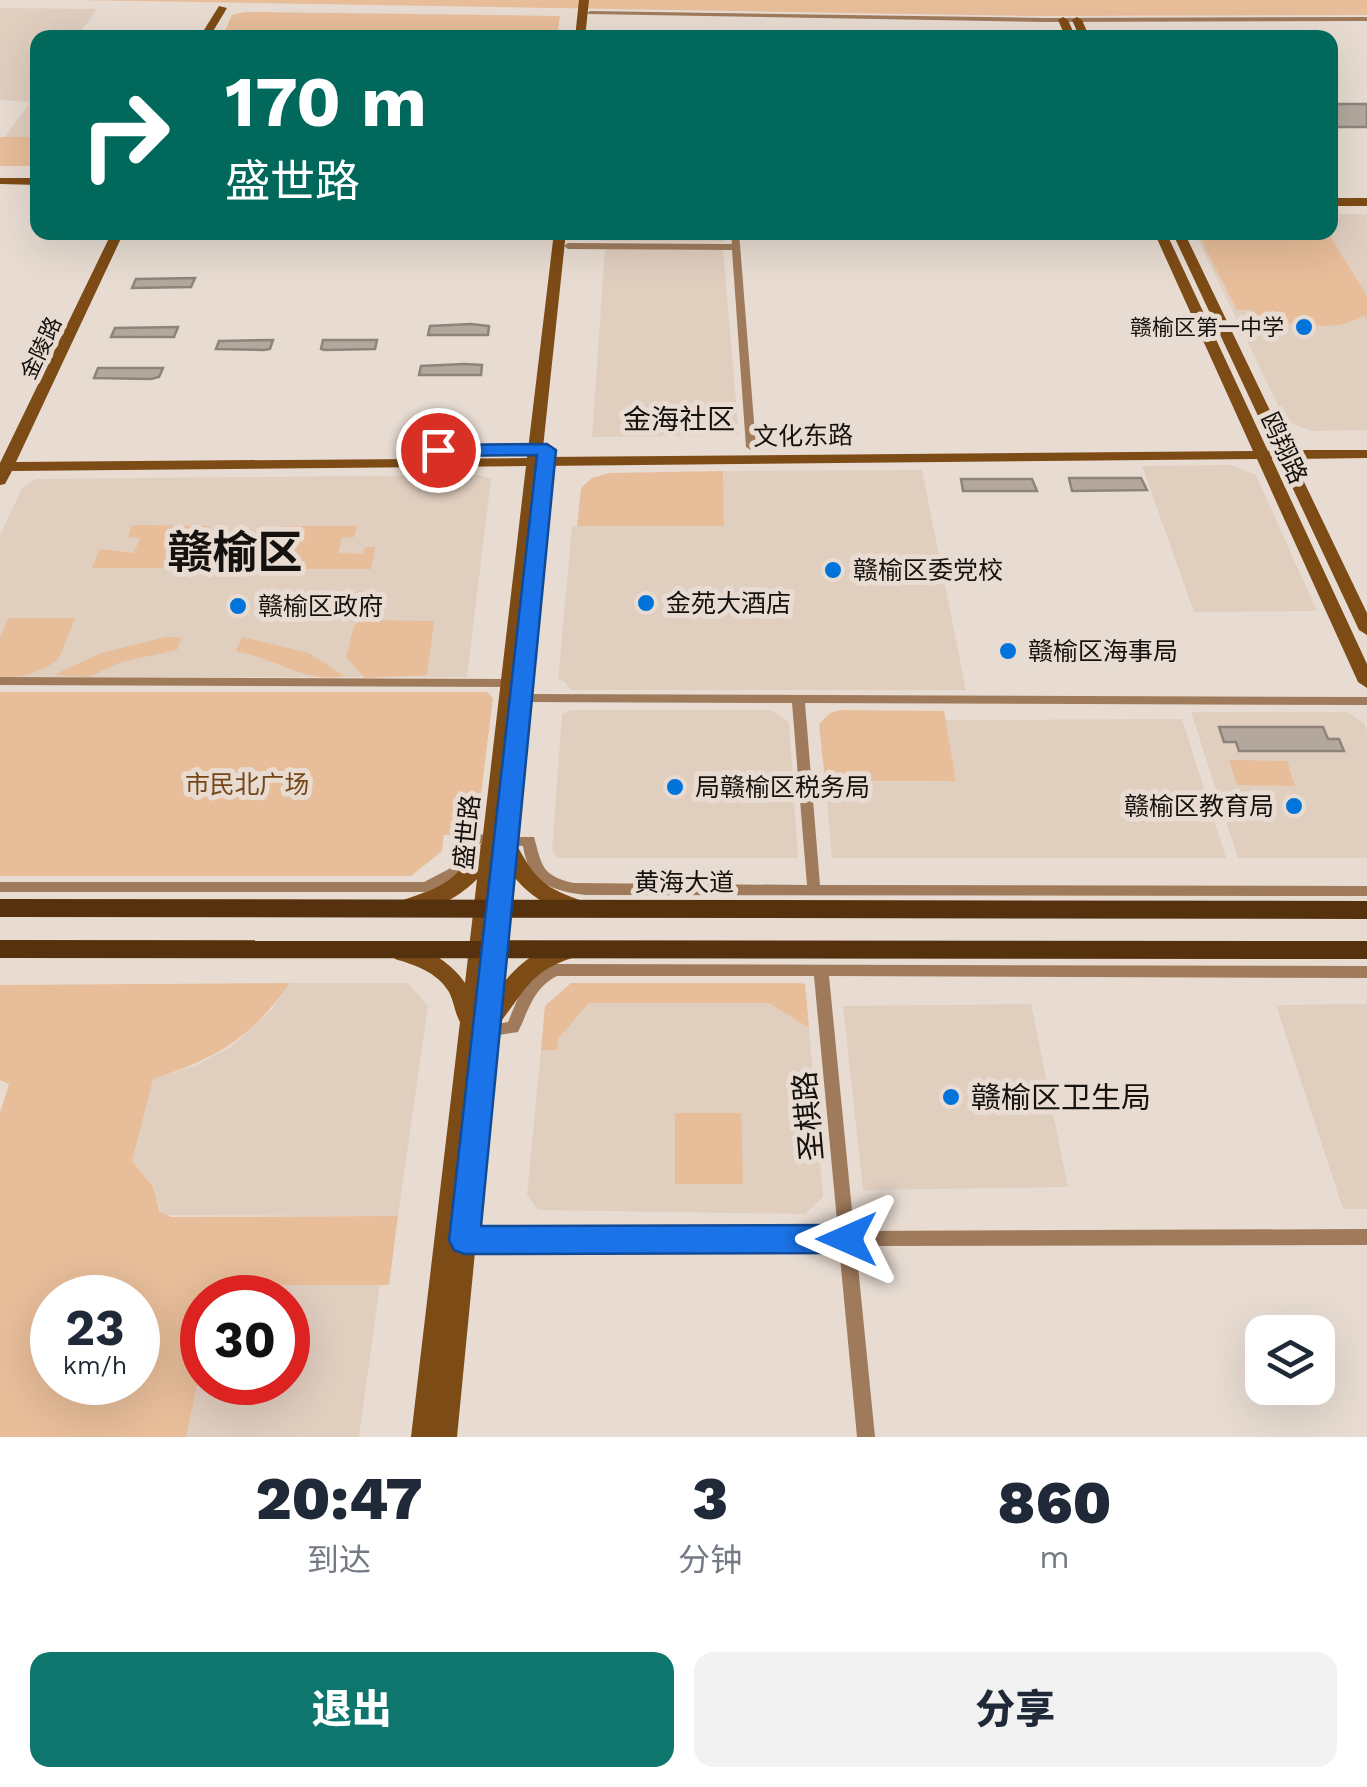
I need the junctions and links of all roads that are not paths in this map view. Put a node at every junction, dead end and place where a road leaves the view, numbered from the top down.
1 (588, 0) edge
2 (590, 13) junction
3 (1367, 19) edge
4 (1063, 20) junction
5 (1077, 20) junction
6 (585, 30) edge
7 (586, 30) edge
8 (1067, 30) edge
9 (1081, 30) edge
10 (0, 179) edge
11 (30, 180) edge
12 (1338, 199) edge
13 (1367, 200) edge
14 (106, 240) edge
15 (114, 240) edge
16 (566, 240) edge
17 (617, 240) edge
18 (736, 240) edge
19 (1164, 240) edge
20 (1182, 240) edge
21 (736, 247) junction
22 (1367, 442) edge
23 (751, 448) junction
24 (1260, 449) junction
25 (1280, 449) junction
26 (1367, 454) edge
27 (541, 456) junction
28 (3, 463) edge
29 (1367, 630) edge
30 (1367, 682) edge
31 (0, 684) edge
32 (516, 689) junction
33 (798, 699) junction
34 (1367, 702) edge
35 (502, 839) junction
36 (0, 887) edge
37 (1367, 890) edge
38 (813, 891) junction
39 (0, 908) edge
40 (396, 909) junction
41 (491, 909) junction
42 (584, 909) junction
43 (783, 910) junction
44 (849, 910) junction
45 (1367, 910) edge
46 (0, 949) edge
47 (387, 949) junction
48 (487, 949) junction
49 (578, 950) junction
50 (796, 950) junction
51 (1367, 950) edge
52 (828, 965) junction
53 (1367, 972) edge
54 (481, 1029) junction
55 (1367, 1238) edge
56 (847, 1239) junction
57 (464, 1240) junction
58 (424, 1437) edge
59 (444, 1437) edge
60 (866, 1437) edge

1 - 2 main road
1 - 6 main road
2 - 4 street
2 - 7 main road
3 - 5 street
4 - 5 street
4 - 8 main road
5 - 9 main road
10 - 11 main road
12 - 13 main road
14 - 28 main road, 金陵路
15 - 28 main road, 金陵路
16 - 27 main road, 盛世路
17 - 21 street
18 - 21 street
19 - 24 main road, 鸥翔路
20 - 25 main road, 鸥翔路
21 - 23 street
22 - 25 main road, 文化东路
23 - 24 main road, 文化东路
23 - 27 main road, 文化东路
24 - 25 main road, 文化东路
24 - 27 main road, 文化东路
24 - 30 main road, 鸥翔路
25 - 26 main road, 文化东路
25 - 29 main road, 鸥翔路
27 - 28 main road, 文化东路
27 - 32 main road, 盛世路
31 - 32 street
32 - 33 street
32 - 35 main road, 盛世路
33 - 34 street
33 - 38 street
35 - 36 street
35 - 38 street
35 - 40 main road
35 - 41 main road, 盛世路
35 - 42 main road
37 - 38 street
38 - 43 street
38 - 44 street
39 - 40 main road, 黄海大道
40 - 41 main road, 黄海大道
41 - 42 main road, 黄海大道
41 - 48 main road, 盛世路
42 - 43 main road, 黄海大道
43 - 44 main road, 黄海大道
44 - 45 main road, 黄海大道
46 - 47 main road
47 - 48 main road
47 - 54 main road
48 - 49 main road
48 - 54 main road, 盛世路
49 - 50 main road
49 - 54 main road
50 - 52 main road
50 - 52 street
51 - 52 main road
52 - 53 street
52 - 54 street
52 - 56 street, 圣棋路
54 - 57 main road, 盛世路
54 - 58 main road, 盛世路
55 - 56 street
56 - 57 street
56 - 60 street, 圣棋路
57 - 59 main road, 盛世路

